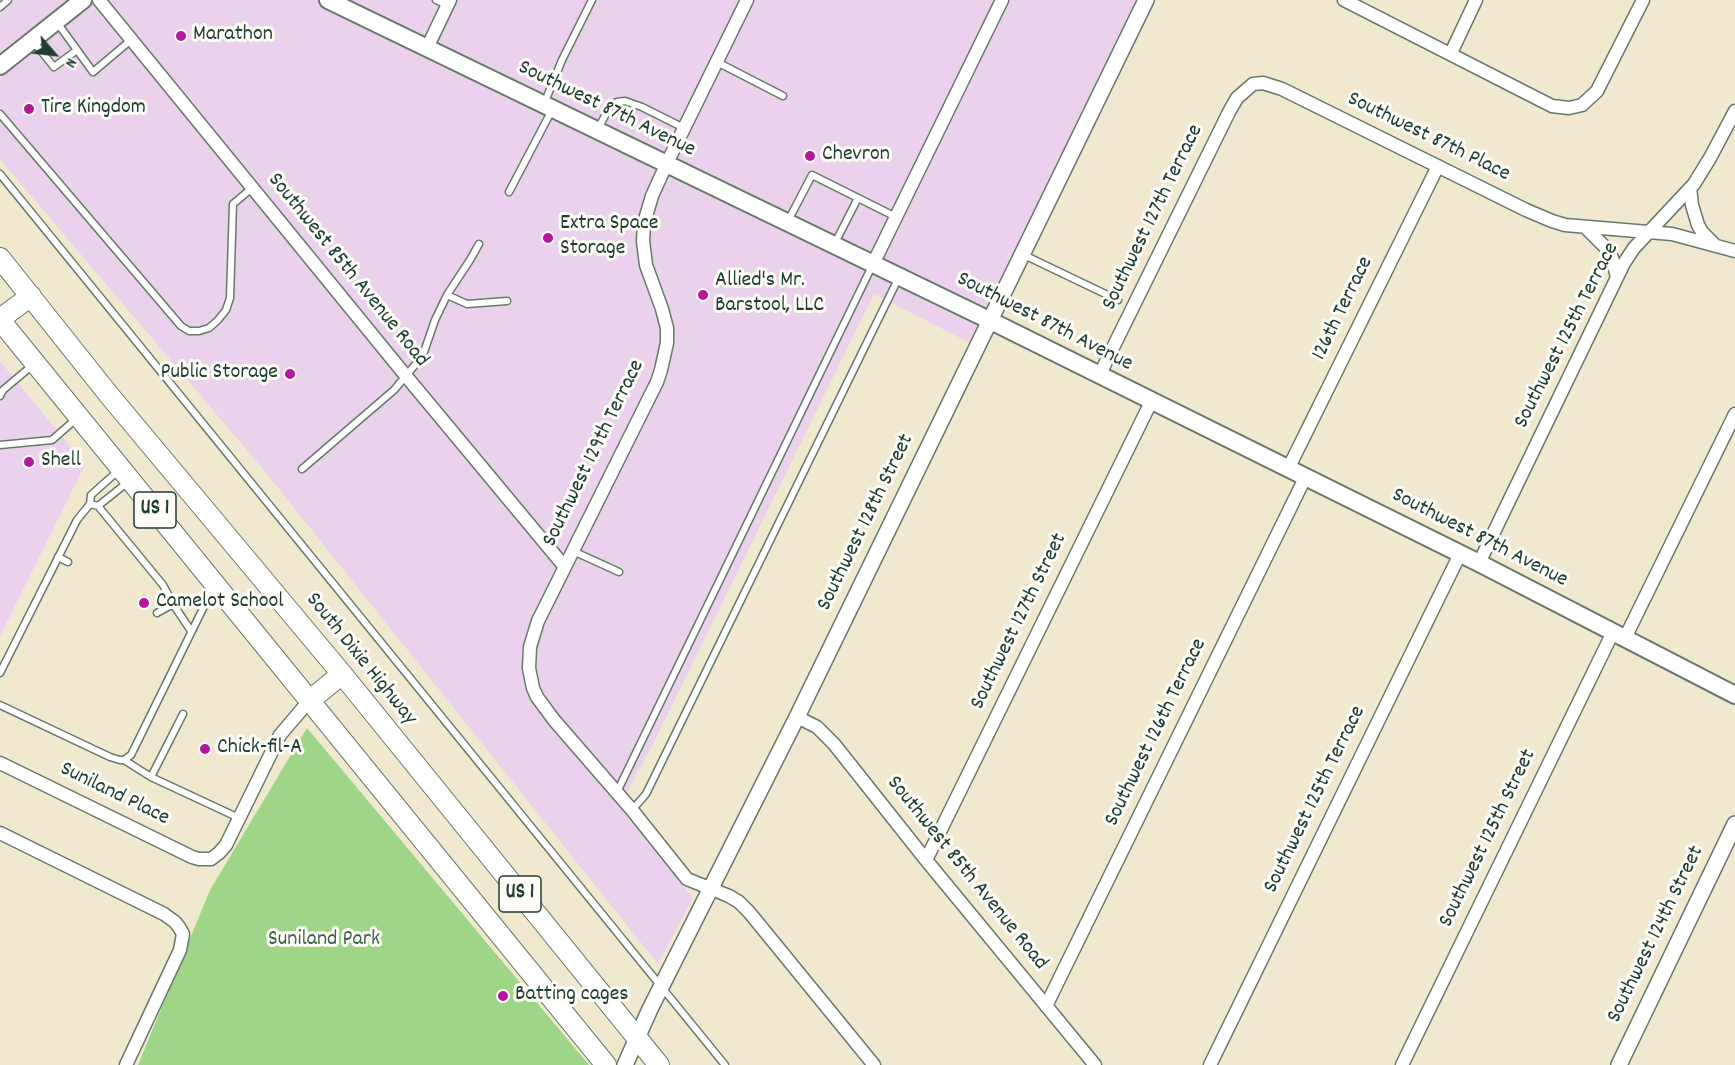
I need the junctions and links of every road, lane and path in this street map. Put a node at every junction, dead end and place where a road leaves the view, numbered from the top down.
1 (9, 0) edge
2 (83, 0) edge
3 (99, 0) edge
4 (328, 0) edge
5 (436, 0) edge
6 (592, 0) edge
7 (747, 0) edge
8 (1002, 0) edge
9 (1146, 0) edge
10 (1344, 0) edge
11 (1476, 0) edge
12 (1643, 0) edge
13 (449, 3) edge
14 (0, 7) edge
15 (56, 21) junction
16 (32, 40) junction
17 (132, 40) junction
18 (427, 48) junction
19 (77, 50) junction
20 (1450, 53) junction
21 (717, 62) junction
22 (0, 66) edge
23 (1253, 84) joint
24 (783, 96) dead end
25 (548, 107) junction
26 (1735, 111) edge
27 (0, 114) edge
28 (684, 128) junction
29 (597, 131) junction
30 (666, 165) junction
31 (1438, 166) junction
32 (0, 174) edge
33 (252, 188) junction
34 (1689, 188) junction
35 (509, 192) dead end
36 (858, 198) junction
37 (897, 217) junction
38 (787, 222) junction
39 (1585, 226) junction
40 (1649, 231) junction
41 (478, 243) dead end
42 (834, 244) junction
43 (1715, 245) junction
44 (1735, 251) edge
45 (1023, 254) junction
46 (0, 258) edge
47 (873, 264) junction
48 (900, 277) junction
49 (1617, 277) junction
50 (447, 295) junction
51 (31, 296) junction
52 (1118, 300) dead end
53 (507, 301) dead end
54 (0, 320) edge
55 (990, 321) junction
56 (34, 363) junction
57 (405, 376) junction
58 (1099, 376) junction
59 (1, 391) edge
60 (1151, 402) junction
61 (1735, 414) edge
62 (79, 417) junction
63 (0, 445) edge
64 (302, 469) dead end
65 (1288, 469) junction
66 (125, 474) junction
67 (1305, 478) junction
68 (90, 504) junction
69 (98, 506) junction
70 (572, 551) junction
71 (1460, 554) junction
72 (58, 557) junction
73 (68, 562) dead end
74 (1479, 563) junction
75 (564, 567) junction
76 (619, 572) dead end
77 (215, 584) junction
78 (172, 604) junction
79 (157, 613) dead end
80 (191, 631) junction
81 (1619, 635) junction
82 (0, 673) edge
83 (342, 674) junction
84 (1735, 695) edge
85 (309, 701) junction
86 (0, 705) edge
87 (183, 714) dead end
88 (797, 717) junction
89 (124, 760) junction
90 (0, 763) edge
91 (152, 777) junction
92 (617, 793) junction
93 (632, 810) junction
94 (239, 818) junction
95 (1735, 824) edge
96 (0, 833) edge
97 (926, 860) junction
98 (711, 888) junction
99 (661, 987) junction
100 (1046, 1006) junction
101 (636, 1038) junction
102 (126, 1065) edge
103 (606, 1065) edge
104 (625, 1065) edge
105 (659, 1065) edge
106 (726, 1065) edge
107 (874, 1065) edge
108 (1095, 1065) edge
109 (1210, 1065) edge
110 (1402, 1065) edge
111 (1619, 1065) edge

1 - 14 lane
2 - 15 main road
3 - 17 street, Southwest 85th Avenue Road
4 - 18 main road, Southwest 87th Avenue
5 - 13 lane
6 - 25 lane
7 - 21 street, Southwest 129th Terrace
8 - 37 street
9 - 45 street, Southwest 128th Street
10 - 20 street
11 - 20 street
12 - 20 street
13 - 18 street
15 - 16 main road
15 - 19 lane
16 - 19 lane
16 - 22 main road
17 - 19 lane
17 - 33 street, Southwest 85th Avenue Road
18 - 25 main road, Southwest 87th Avenue
21 - 24 lane
21 - 28 street, Southwest 129th Terrace
23 - 31 street, Southwest 87th Place
23 - 58 street, Southwest 127th Terrace
25 - 29 main road, Southwest 87th Avenue
25 - 35 lane
26 - 34 street, Southwest 125th Terrace
27 - 33 lane
28 - 29 lane
28 - 30 street, Southwest 129th Terrace
29 - 30 main road, Southwest 87th Avenue
30 - 38 main road, Southwest 87th Avenue
30 - 70 street, Southwest 129th Terrace
31 - 39 street, Southwest 87th Place
31 - 65 street, 126th Terrace
32 - 99 lane
33 - 57 street, Southwest 85th Avenue Road
34 - 40 street, Southwest 125th Terrace
34 - 43 street
36 - 37 lane
36 - 38 lane
36 - 42 lane
37 - 47 street
38 - 42 main road, Southwest 87th Avenue
39 - 40 street, Southwest 87th Place
39 - 49 street
40 - 43 street, Southwest 87th Place
40 - 49 street, Southwest 125th Terrace
41 - 50 lane
42 - 47 main road, Southwest 87th Avenue
43 - 44 street, Southwest 87th Place
45 - 52 lane
45 - 55 street, Southwest 128th Street
46 - 51 highway, South Dixie Highway / US 1
47 - 48 main road, Southwest 87th Avenue
47 - 92 lane
48 - 55 main road, Southwest 87th Avenue
48 - 93 lane
49 - 74 street, Southwest 125th Terrace
50 - 53 lane
50 - 57 lane
51 - 54 highway
51 - 83 highway, South Dixie Highway / US 1
54 - 56 highway, US 1
55 - 58 main road, Southwest 87th Avenue
55 - 88 street, Southwest 128th Street
56 - 59 lane
56 - 62 highway, US 1
57 - 64 lane
57 - 75 street, Southwest 85th Avenue Road
58 - 60 main road, Southwest 87th Avenue
60 - 65 main road, Southwest 87th Avenue
60 - 97 street, Southwest 127th Street
61 - 81 street, Southwest 125th Street
62 - 63 lane
62 - 66 highway, US 1
65 - 67 main road, Southwest 87th Avenue
66 - 68 lane
66 - 69 lane
66 - 77 highway, US 1
67 - 71 main road, Southwest 87th Avenue
67 - 100 street, Southwest 126th Terrace
68 - 69 lane
68 - 72 lane
69 - 78 lane
70 - 75 street, Southwest 129th Terrace
70 - 76 lane
71 - 74 main road, Southwest 87th Avenue
71 - 109 street, Southwest 125th Terrace
72 - 73 lane
72 - 82 lane
74 - 81 main road, Southwest 87th Avenue
75 - 92 street, Southwest 129th Terrace
77 - 80 lane
77 - 85 highway, US 1
78 - 79 lane
78 - 80 lane
80 - 89 lane
81 - 84 main road, Southwest 87th Avenue
81 - 110 street, Southwest 125th Street
83 - 85 highway
83 - 101 highway, South Dixie Highway / US 1
85 - 94 street
85 - 103 highway, US 1
86 - 89 lane
87 - 91 lane
88 - 97 street, Southwest 85th Avenue Road
88 - 98 street, Southwest 128th Street
89 - 91 lane
90 - 94 street, Suniland Place
91 - 94 lane
92 - 93 street
93 - 98 street
95 - 111 street, Southwest 124th Street
96 - 102 street
97 - 100 street, Southwest 85th Avenue Road
98 - 99 street, Southwest 128th Street
98 - 107 street
99 - 101 street, Southwest 128th Street
99 - 106 lane
100 - 108 street, Southwest 85th Avenue Road
101 - 104 street, Southwest 128th Street
101 - 105 highway, South Dixie Highway / US 1

